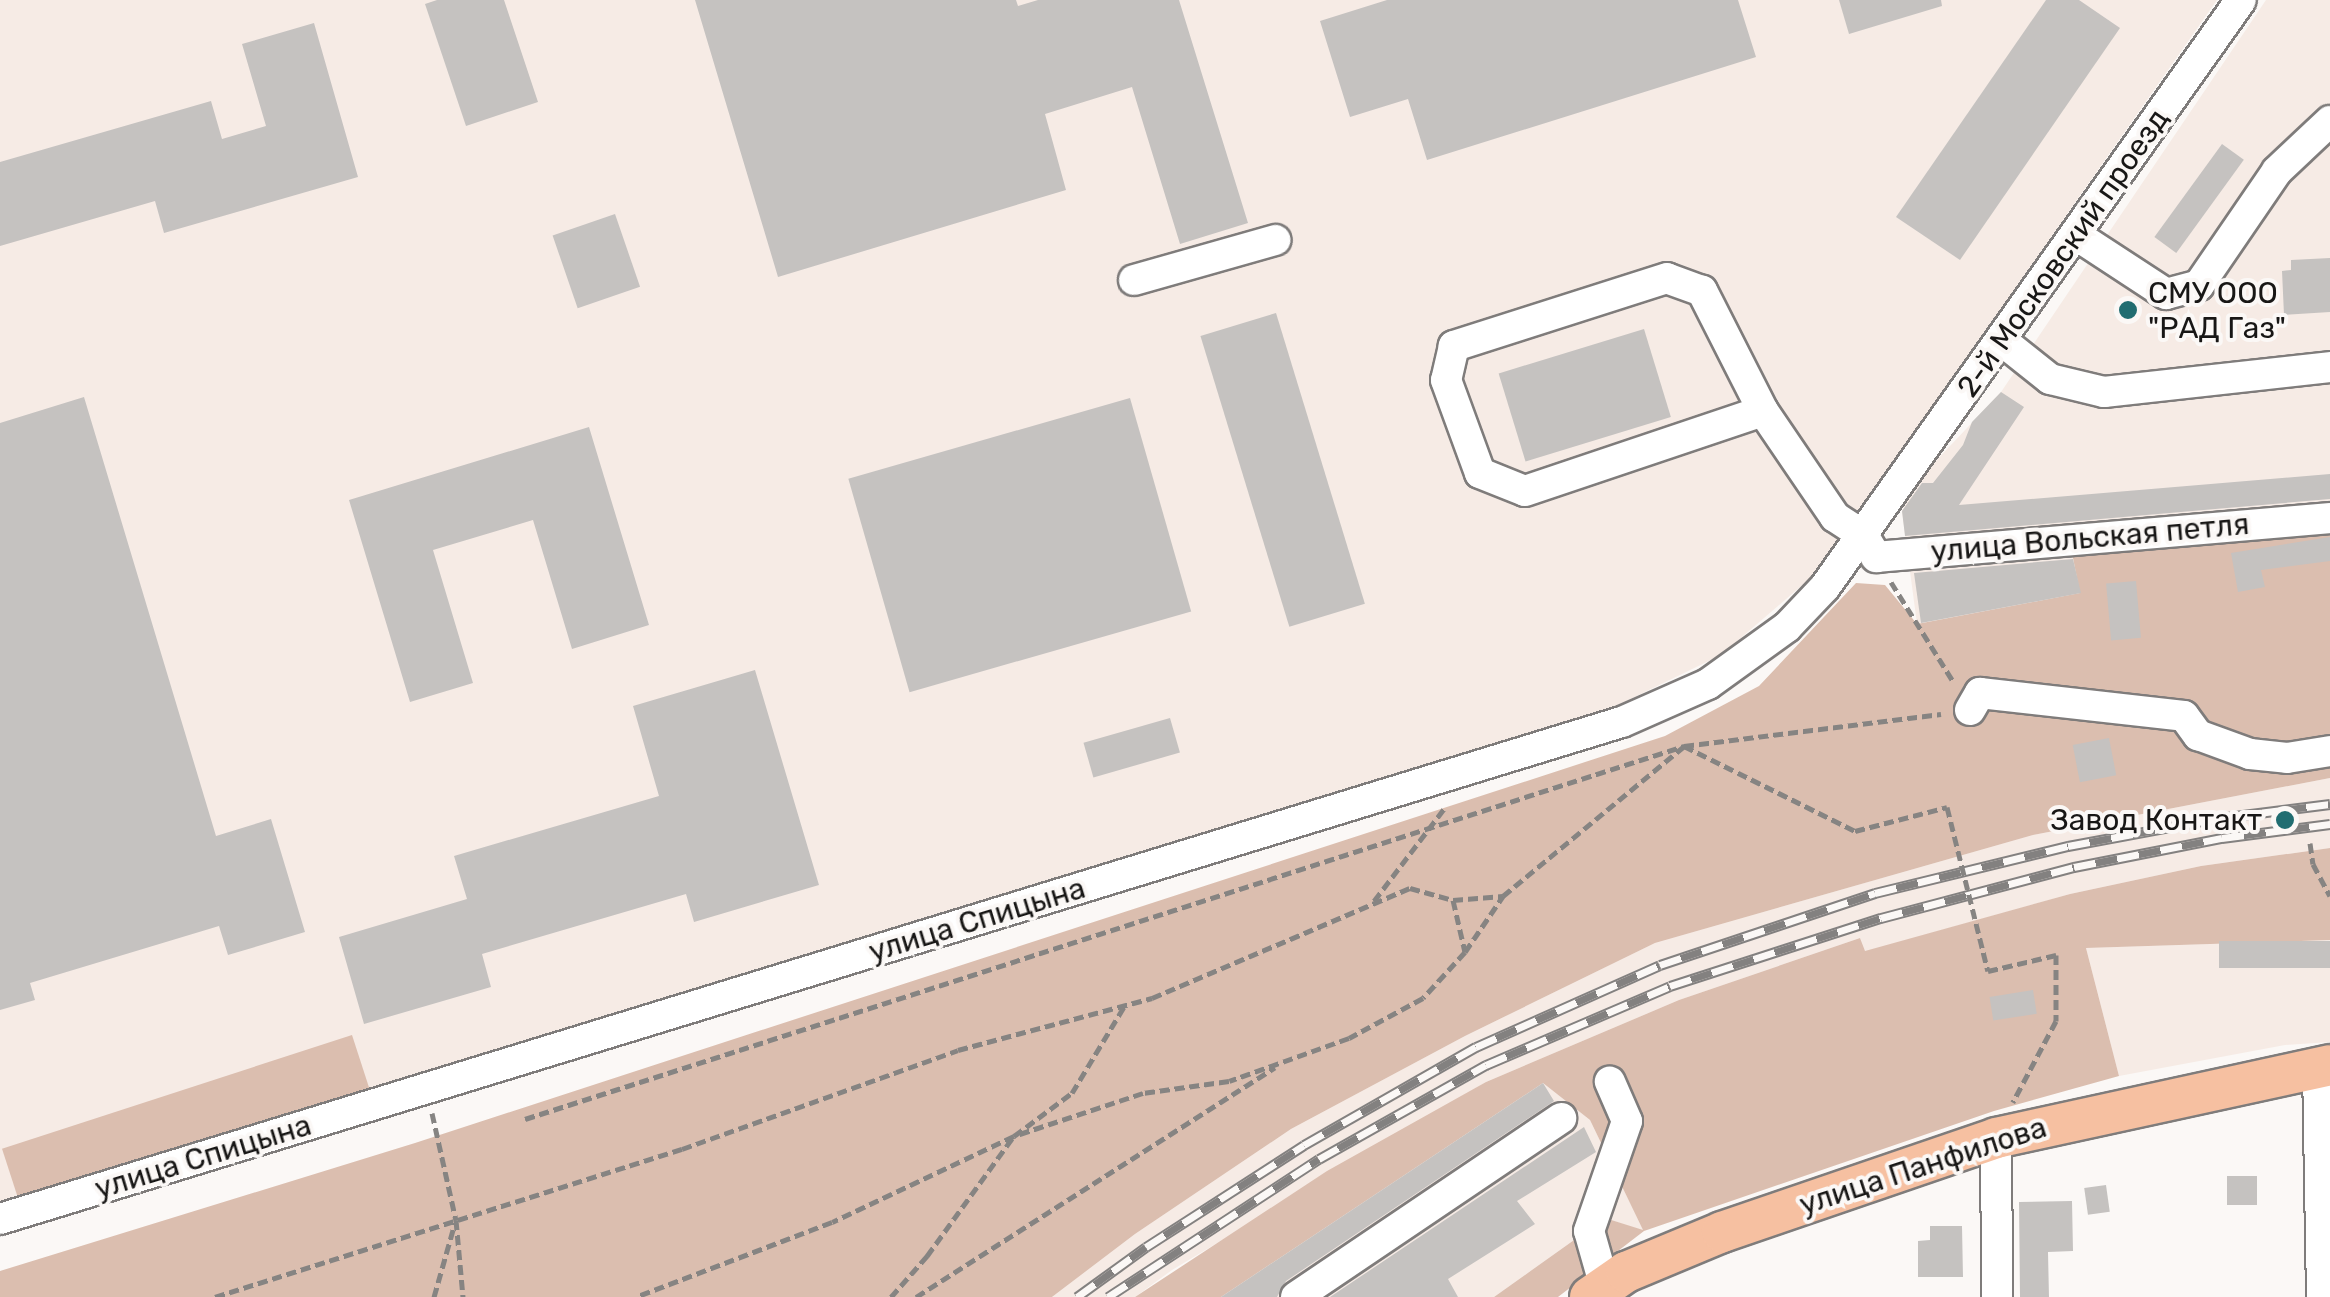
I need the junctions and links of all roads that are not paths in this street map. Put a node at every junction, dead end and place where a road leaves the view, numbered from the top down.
1 (2241, 0) edge
2 (2330, 121) edge
3 (2076, 236) junction
4 (1275, 240) dead end
5 (1134, 280) dead end
6 (2001, 340) junction
7 (2330, 366) edge
8 (1763, 411) junction
9 (1883, 504) joint
10 (2330, 518) edge
11 (1869, 546) junction
12 (1970, 710) road end
13 (2330, 750) edge
14 (2324, 1066) edge
15 (1610, 1082) dead end
16 (1562, 1118) dead end
17 (1996, 1138) junction
18 (0, 1219) edge
19 (1614, 1288) edge
20 (1296, 1297) edge
21 (1997, 1297) edge
22 (2322, 1297) edge

1 - 3 street, 2-й Московский проезд
2 - 3 street
3 - 6 street, 2-й Московский проезд
4 - 5 street
6 - 7 street
6 - 9 street, 2-й Московский проезд
8 - 8 street
8 - 11 street
9 - 11 street, улица Спицына
10 - 11 street, улица Вольская петля
11 - 18 street, улица Спицына
12 - 13 street
14 - 17 main road, улица Панфилова
14 - 22 street
15 - 19 street
16 - 20 street
17 - 19 main road, улица Панфилова
17 - 21 street

